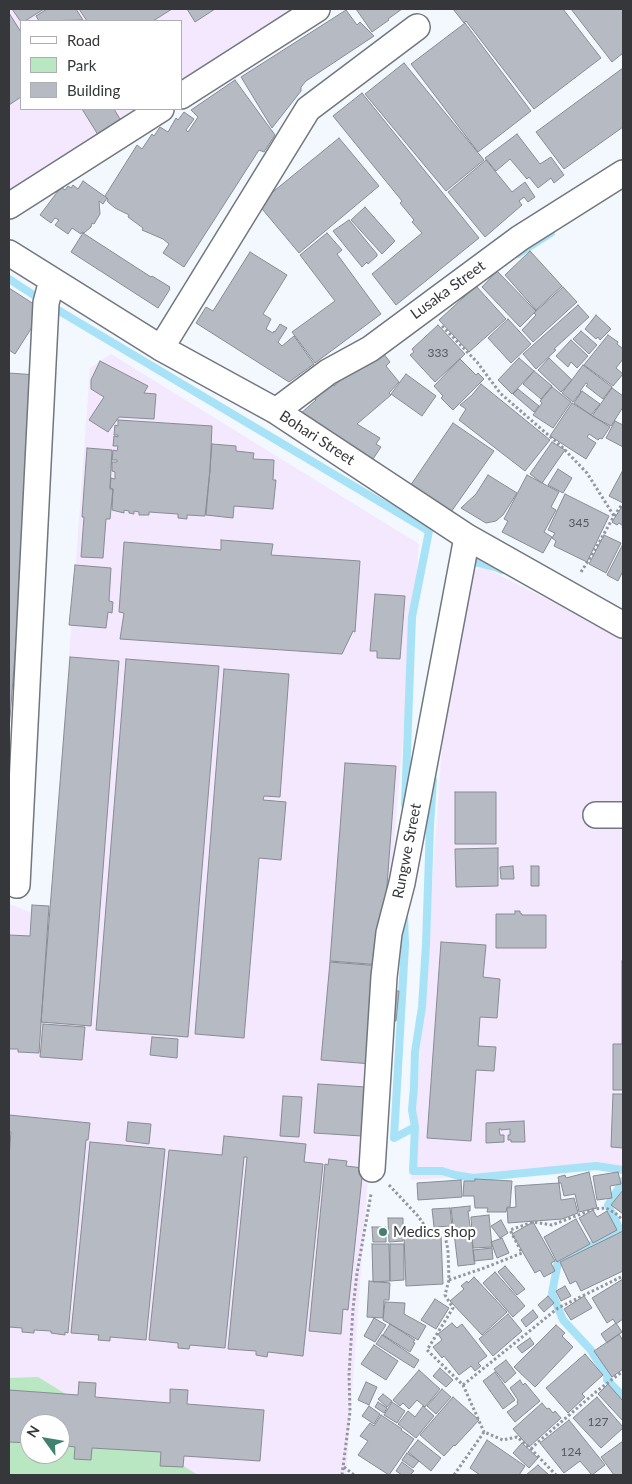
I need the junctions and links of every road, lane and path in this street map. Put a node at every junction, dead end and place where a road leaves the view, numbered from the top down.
1 (317, 9) edge
2 (417, 27) dead end
3 (182, 95) edge
4 (159, 110) edge
5 (623, 173) edge
6 (9, 206) edge
7 (9, 254) edge
8 (52, 280) junction
9 (424, 308) junction
10 (161, 348) junction
11 (276, 411) junction
12 (623, 503) edge
13 (614, 516) junction
14 (467, 537) junction
15 (566, 594) junction
16 (623, 624) edge
17 (596, 815) dead end
18 (623, 815) edge
19 (17, 885) dead end
20 (373, 1174) junction
21 (623, 1220) edge
22 (623, 1276) edge
23 (449, 1280) junction
24 (623, 1372) edge
25 (463, 1385) junction
26 (484, 1432) junction
27 (531, 1449) junction
28 (343, 1467) junction
29 (342, 1475) edge
30 (354, 1475) edge
31 (454, 1475) edge
32 (556, 1475) edge

1 - 3 street
2 - 10 street
4 - 6 street
5 - 9 street, Lusaka Street
7 - 8 street, Bohari Street
8 - 10 street, Bohari Street
8 - 19 street
9 - 11 street, Lusaka Street
9 - 13 path
10 - 11 street, Bohari Street
11 - 14 street, Bohari Street
12 - 13 path
13 - 15 path
14 - 15 street, Bohari Street
14 - 20 street, Rungwe Street
15 - 16 street, Bohari Street
17 - 18 street
20 - 23 path
20 - 28 path
21 - 23 path
22 - 25 path
23 - 25 path
24 - 27 path
25 - 26 path
26 - 27 path
26 - 31 path
27 - 32 path
28 - 29 path
28 - 30 path

